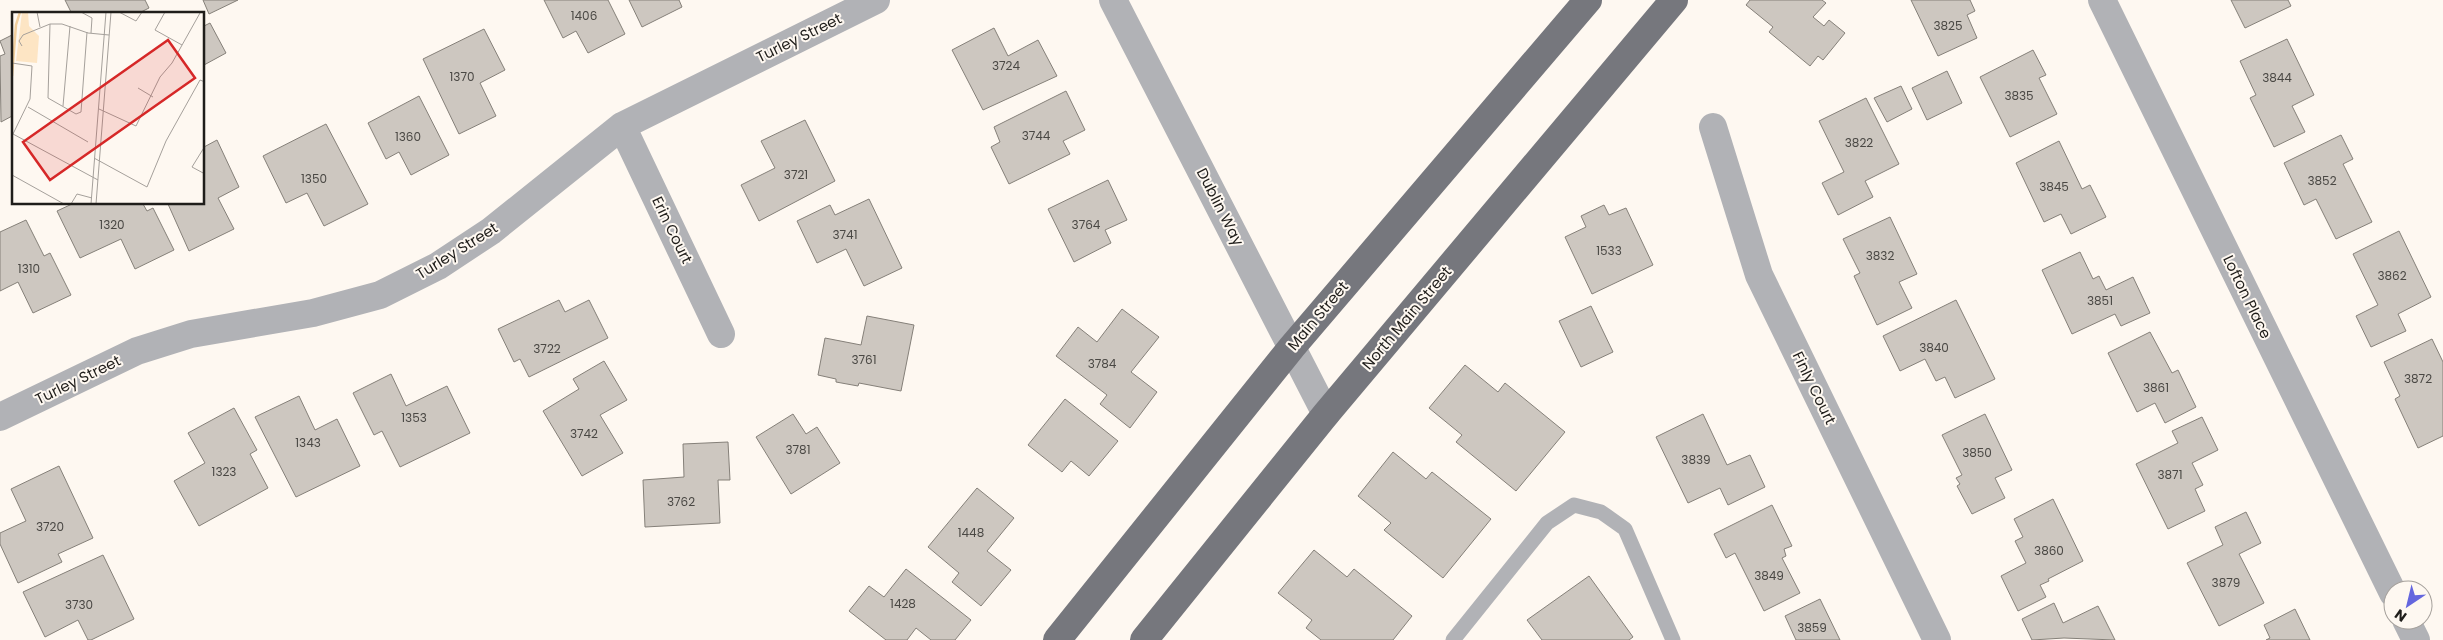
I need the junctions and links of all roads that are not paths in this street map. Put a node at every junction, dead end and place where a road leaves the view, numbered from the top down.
1 (876, 0) edge
2 (1113, 0) edge
3 (1588, 0) edge
4 (1674, 0) edge
5 (2102, 0) edge
6 (622, 126) junction
7 (1713, 127) dead end
8 (722, 334) dead end
9 (1292, 347) junction
10 (1326, 414) junction
11 (0, 417) edge
12 (2387, 580) edge
13 (1057, 640) edge
14 (1144, 640) edge
15 (1453, 640) edge
16 (1673, 640) edge
17 (1937, 640) edge

1 - 6 street, Turley Street
2 - 9 street, Dublin Way
3 - 9 main road, Main Street
4 - 10 main road, North Main Street
5 - 12 street, Lofton Place
6 - 8 street, Erin Court
6 - 11 street, Turley Street
7 - 17 street, Finly Court
9 - 10 street, Dublin Way
9 - 13 main road, Main Street
10 - 14 main road, North Main Street
15 - 16 lane

